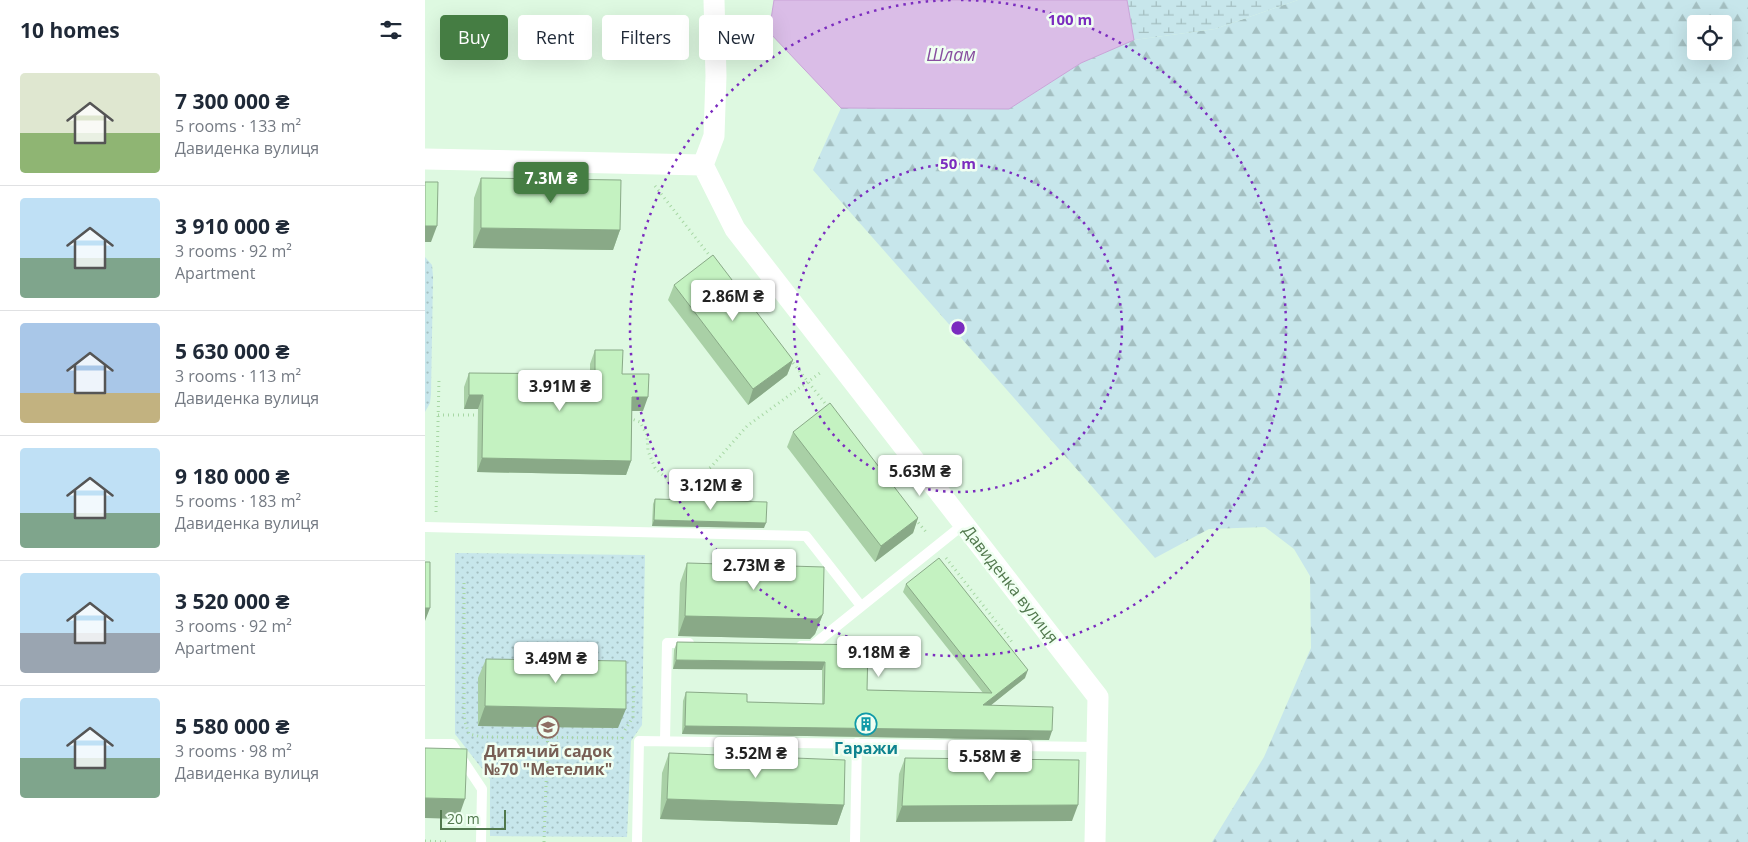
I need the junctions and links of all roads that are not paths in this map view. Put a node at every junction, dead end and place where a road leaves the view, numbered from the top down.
1 (714, 0) edge
2 (425, 159) edge
3 (703, 165) junction
4 (964, 524) junction
5 (430, 527) edge
6 (861, 606) junction
7 (696, 643) edge
8 (792, 646) edge
9 (665, 741) junction
10 (425, 744) edge
11 (857, 744) junction
12 (1097, 747) junction
13 (481, 842) edge
14 (637, 842) edge
15 (855, 842) edge
16 (1095, 842) edge

1 - 3 street
2 - 3 street
3 - 4 street, Давиденка вулиця
4 - 6 lane
4 - 12 street, Давиденка вулиця
5 - 6 lane
6 - 8 lane
7 - 9 lane
9 - 11 lane
9 - 14 lane
10 - 13 lane
11 - 12 lane
11 - 15 lane
12 - 16 street, Давиденка вулиця

